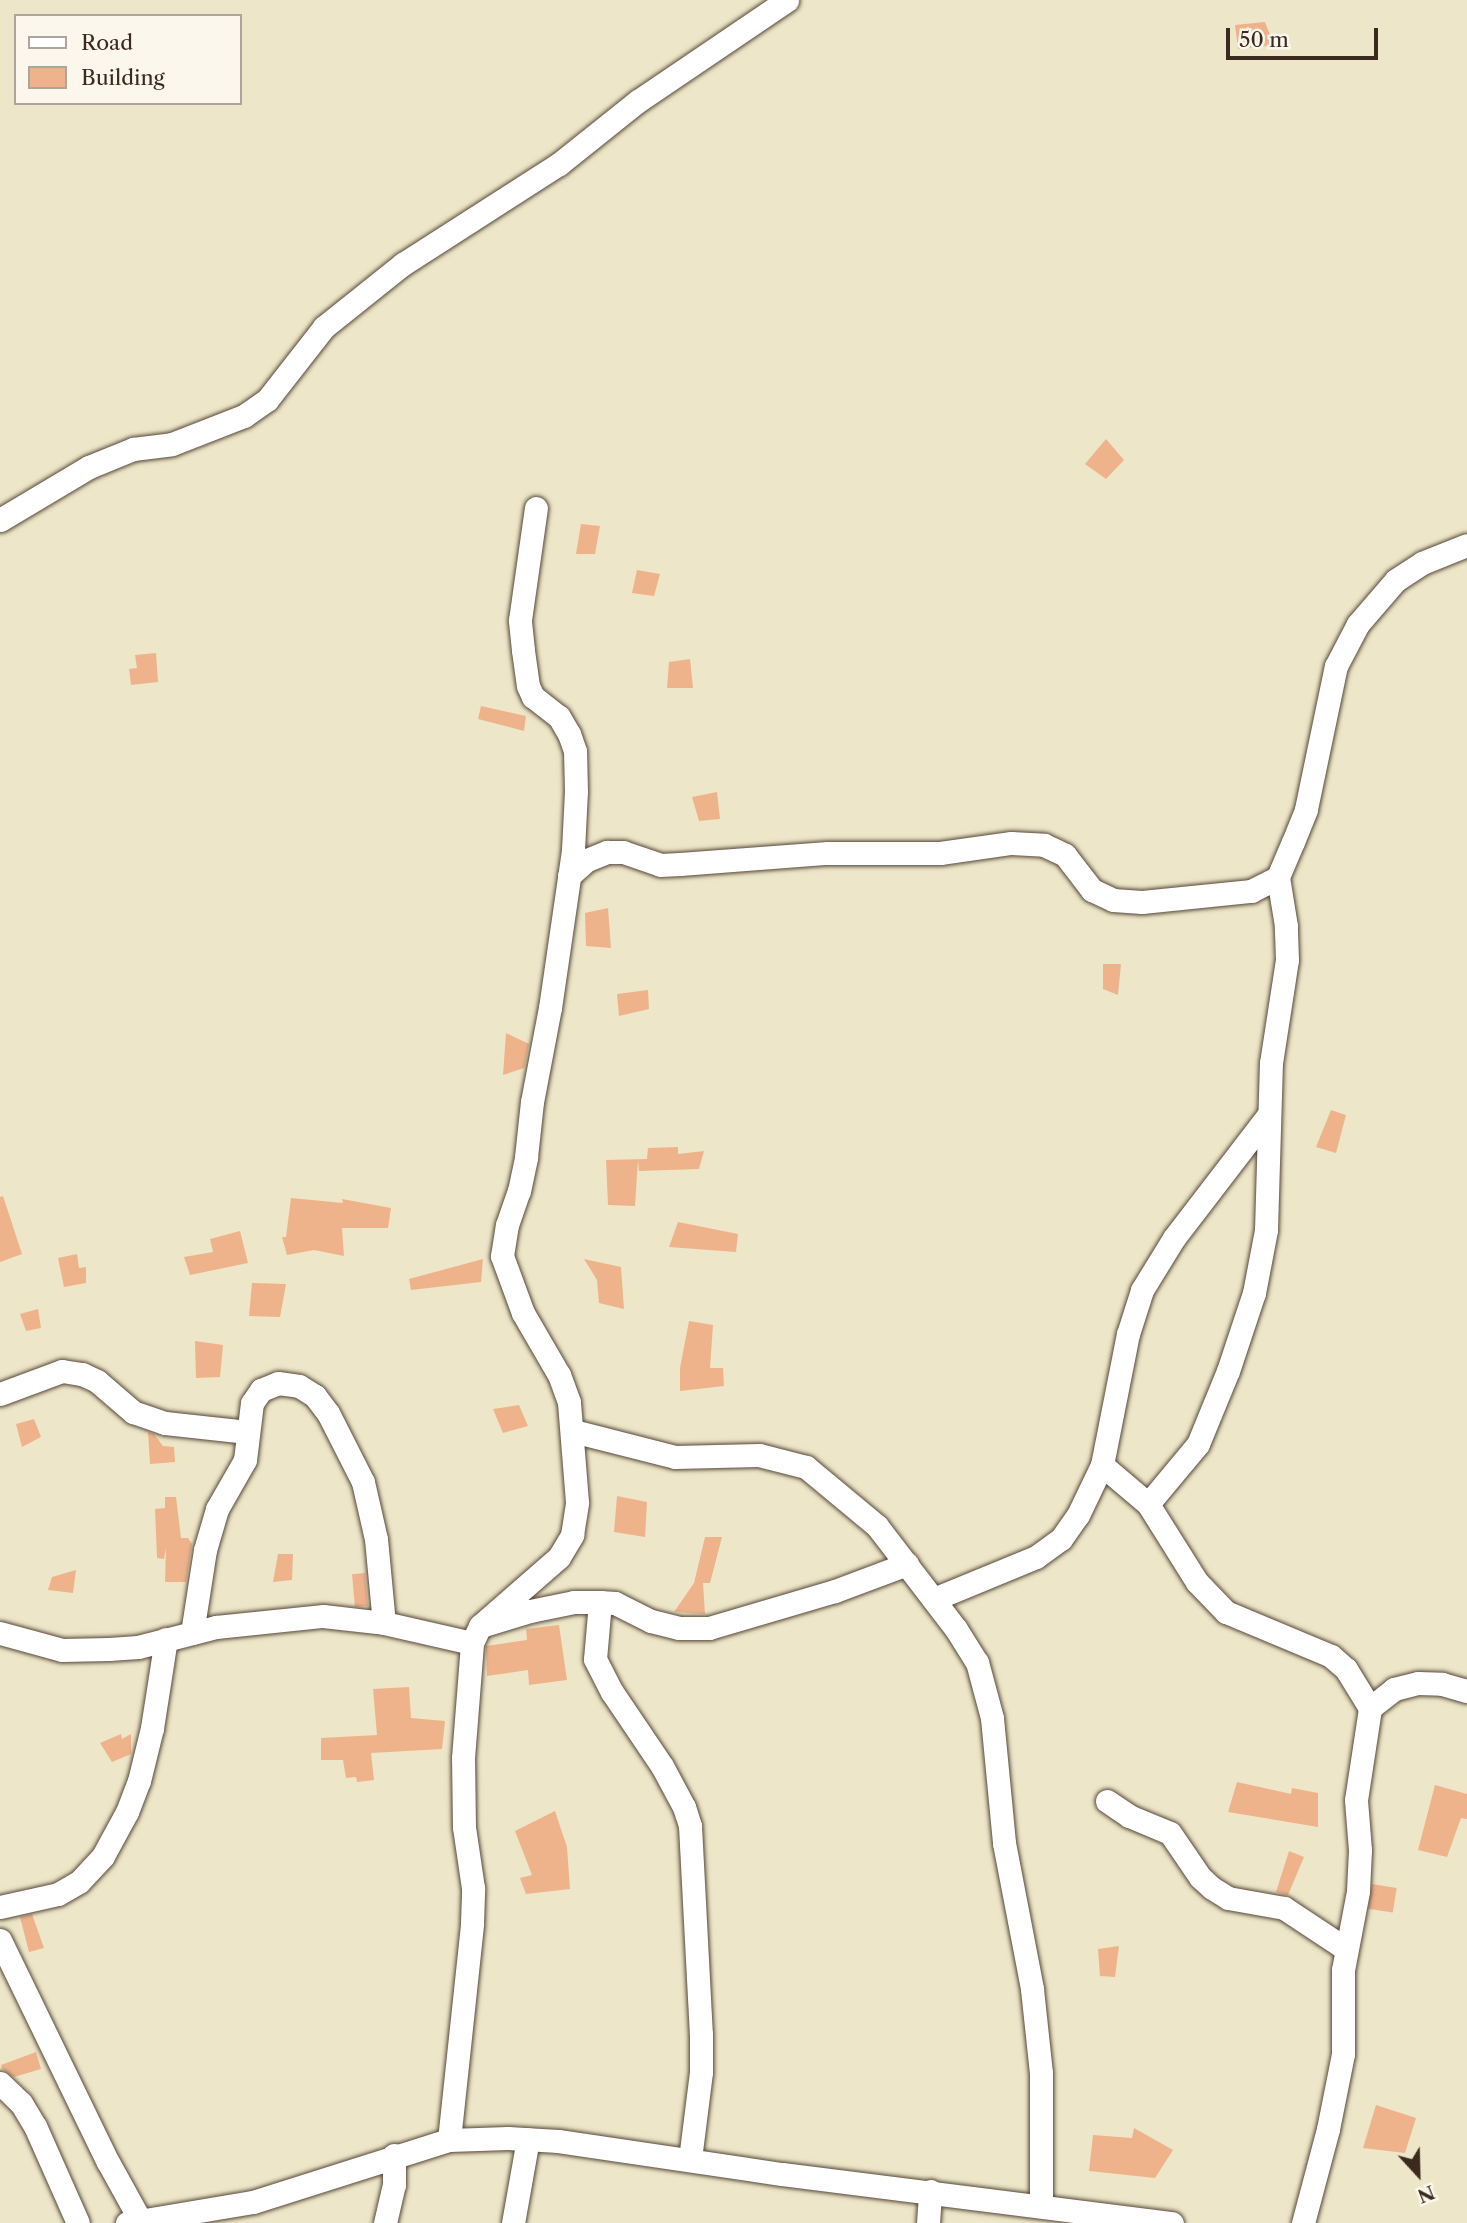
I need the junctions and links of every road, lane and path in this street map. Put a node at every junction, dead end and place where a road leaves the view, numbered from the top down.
1 (787, 0) edge
2 (536, 508) dead end
3 (0, 520) edge
4 (1467, 545) edge
5 (569, 876) junction
6 (1278, 877) junction
7 (1269, 1114) junction
8 (0, 1394) edge
9 (248, 1432) junction
10 (573, 1432) junction
11 (1102, 1465) junction
12 (1148, 1504) junction
13 (907, 1564) junction
14 (934, 1599) junction
15 (600, 1602) junction
16 (384, 1623) junction
17 (0, 1633) edge
18 (192, 1633) junction
19 (476, 1635) junction
20 (166, 1639) junction
21 (1467, 1691) edge
22 (1370, 1709) junction
23 (1107, 1801) dead end
24 (0, 1907) edge
25 (0, 1940) edge
26 (1346, 1949) junction
27 (0, 2083) edge
28 (528, 2139) junction
29 (449, 2140) junction
30 (394, 2155) junction
31 (690, 2159) junction
32 (930, 2191) junction
33 (1041, 2204) junction
34 (1138, 2221) edge
35 (133, 2222) edge
36 (78, 2223) edge
37 (385, 2223) edge
38 (513, 2223) edge
39 (928, 2223) edge
40 (1172, 2223) edge
41 (1303, 2223) edge

1 - 3 street
2 - 5 street
4 - 6 street
5 - 6 street
5 - 10 street
6 - 7 street
7 - 11 street
7 - 12 street
8 - 9 street
9 - 16 street
9 - 18 street
10 - 13 street
10 - 19 street
11 - 12 street
11 - 14 street
12 - 22 street
13 - 14 street
13 - 15 street
14 - 33 street
15 - 19 street
15 - 31 street
16 - 18 street
16 - 19 street
17 - 20 street
18 - 20 street
19 - 29 street
20 - 24 street
21 - 22 street
22 - 26 street
23 - 26 street
25 - 35 street
26 - 41 street
27 - 36 street
28 - 29 street
28 - 31 street
28 - 38 street
29 - 30 street
30 - 35 street
30 - 37 street
31 - 32 street
32 - 33 street
32 - 39 street
33 - 34 street
34 - 40 street

